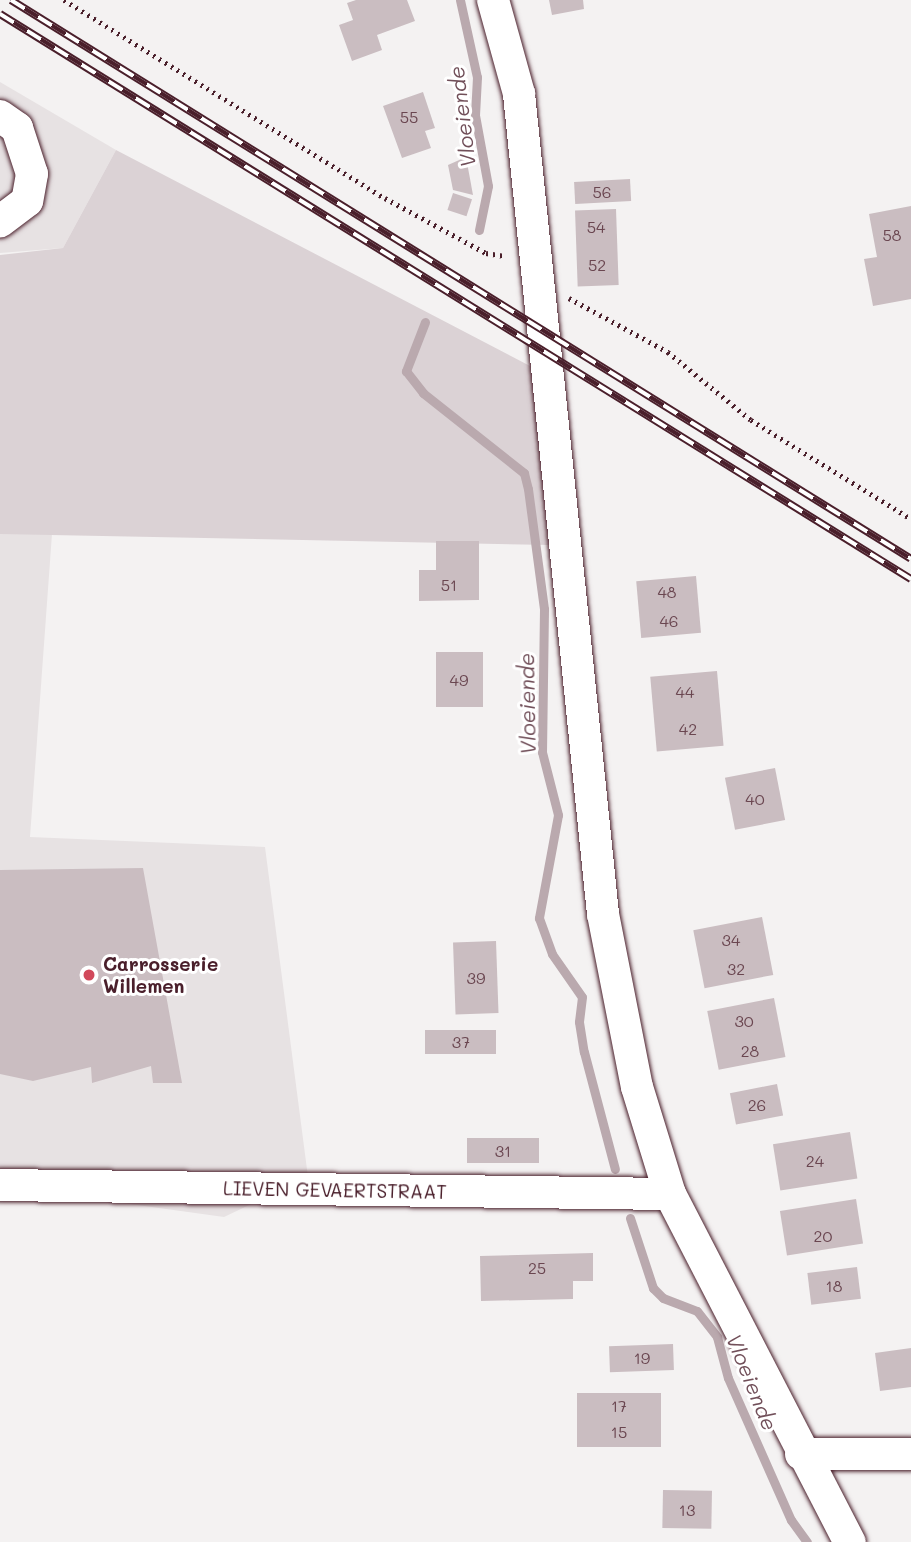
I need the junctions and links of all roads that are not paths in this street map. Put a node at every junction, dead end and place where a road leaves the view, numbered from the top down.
1 (493, 0) edge
2 (0, 116) edge
3 (0, 221) edge
4 (0, 1185) edge
5 (670, 1194) junction
6 (801, 1454) junction
7 (911, 1454) edge
8 (850, 1542) edge

1 - 5 street
2 - 3 street
4 - 5 street, LIEVEN GEVAERTSTRAAT
5 - 6 street
6 - 7 street
6 - 8 street

